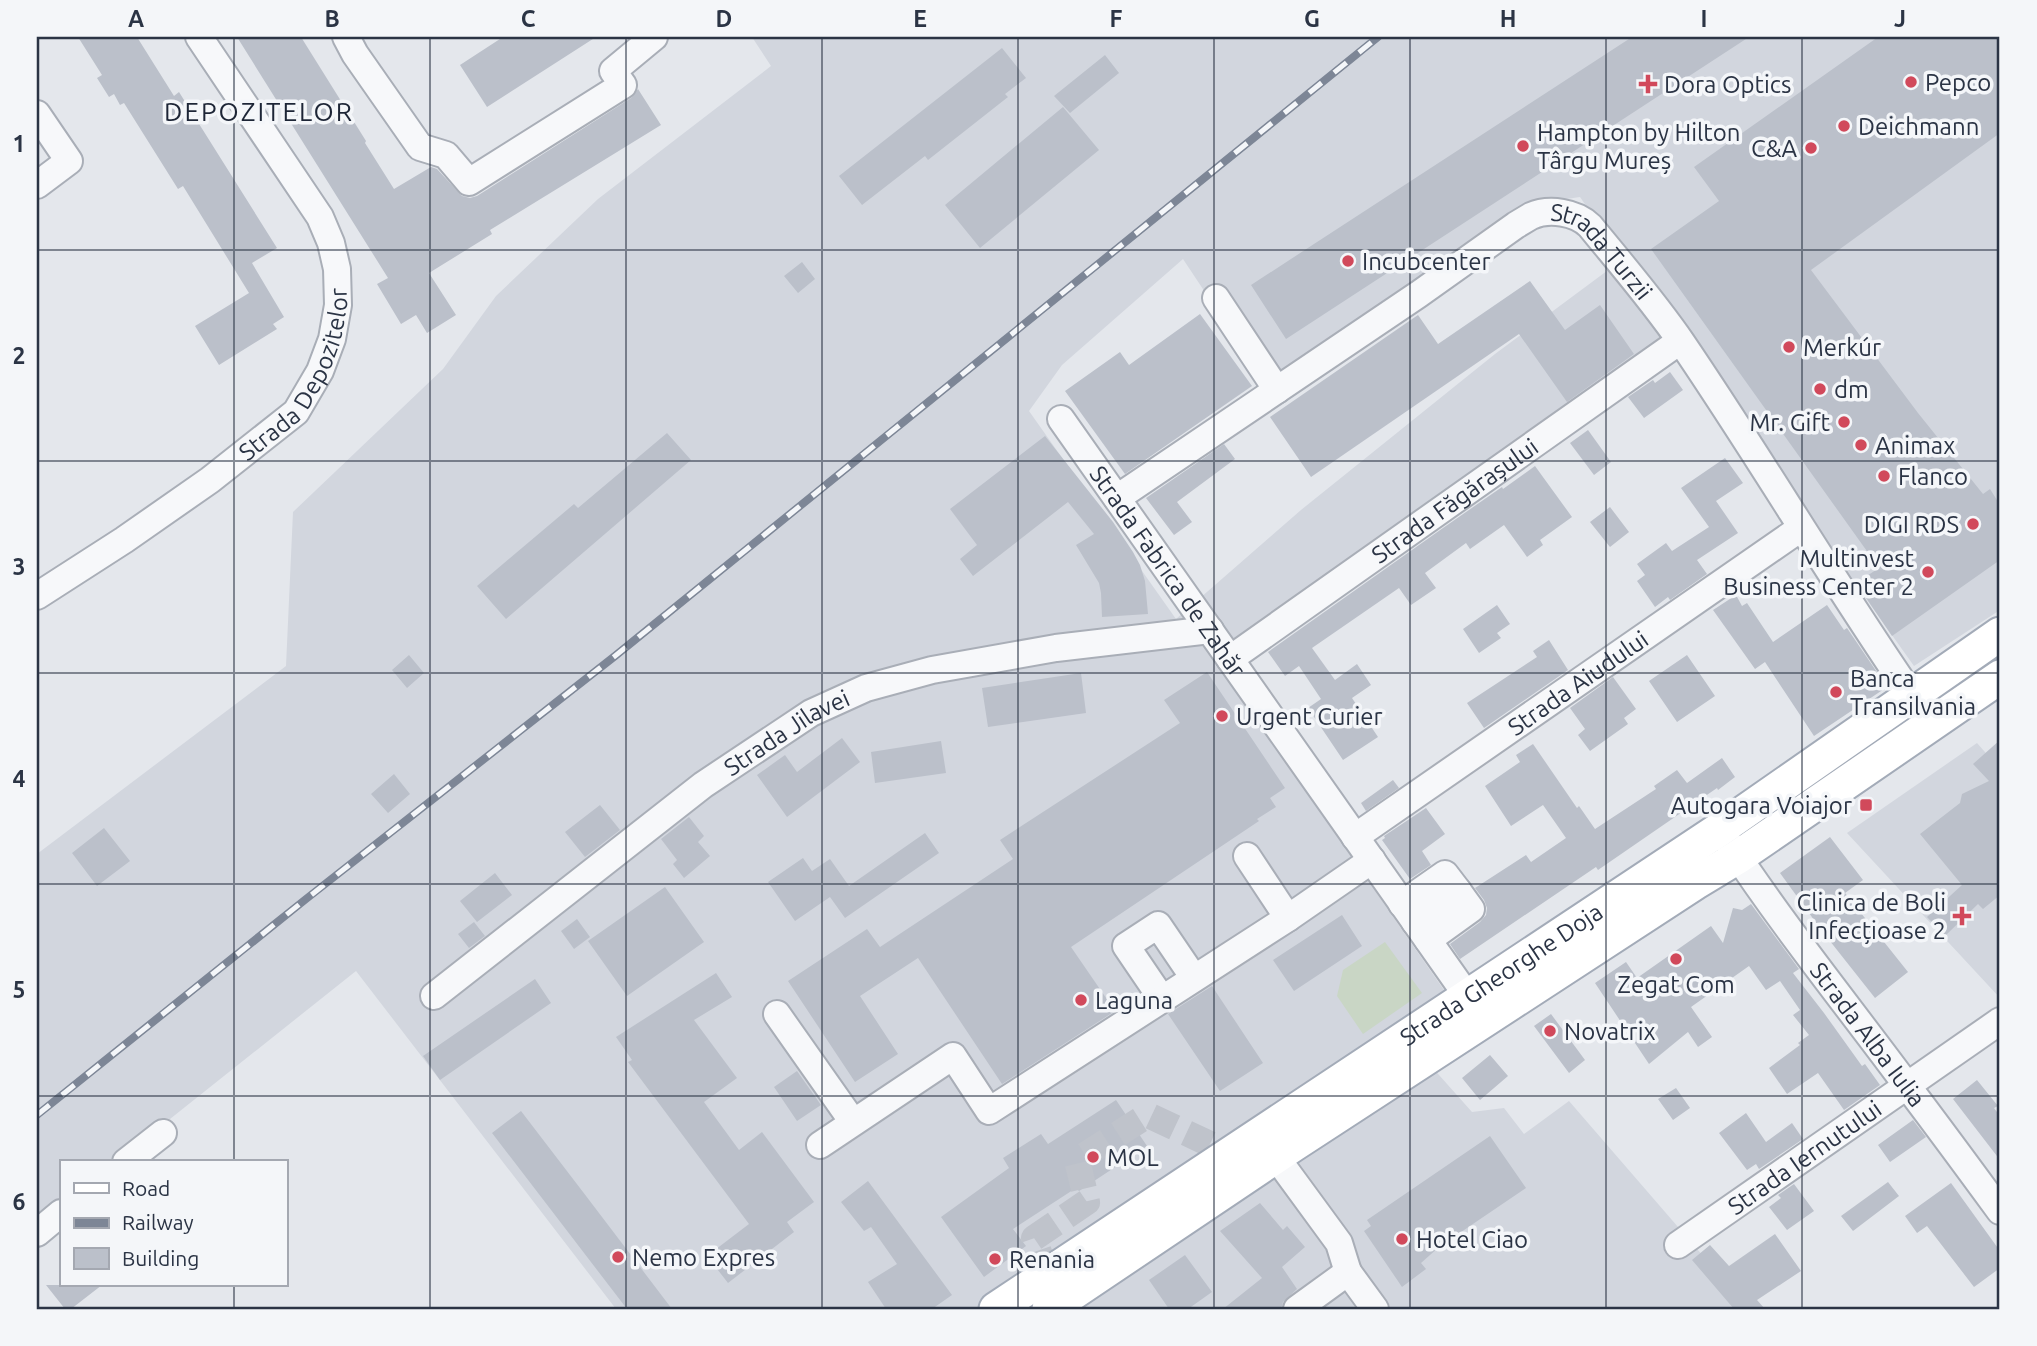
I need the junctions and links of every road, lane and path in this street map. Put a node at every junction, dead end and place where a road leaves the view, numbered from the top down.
1 (200, 37) edge
2 (346, 37) edge
3 (654, 37) edge
4 (37, 114) edge
5 (37, 186) edge
6 (1216, 298) dead end
7 (1681, 341) junction
8 (1277, 390) junction
9 (1061, 419) dead end
10 (1117, 498) junction
11 (1801, 528) junction
12 (37, 596) edge
13 (1210, 630) junction
14 (2000, 634) edge
15 (1230, 659) junction
16 (2000, 677) edge
17 (1912, 696) junction
18 (1720, 829) junction
19 (1355, 837) junction
20 (1247, 856) dead end
21 (1738, 857) junction
22 (1372, 860) junction
23 (1288, 918) junction
24 (1415, 922) junction
25 (1194, 978) junction
26 (435, 996) dead end
27 (1468, 997) junction
28 (1162, 999) junction
29 (777, 1014) dead end
30 (2000, 1021) edge
31 (1907, 1085) junction
32 (853, 1122) junction
33 (163, 1133) dead end
34 (820, 1145) dead end
35 (1276, 1157) junction
36 (129, 1160) edge
37 (2000, 1211) edge
38 (60, 1214) edge
39 (37, 1233) edge
40 (1678, 1245) dead end
41 (1348, 1272) junction
42 (996, 1309) edge
43 (1049, 1309) edge
44 (1297, 1309) edge
45 (1375, 1309) edge

1 - 12 street, Strada Depozitelor
2 - 3 street
4 - 5 street
6 - 8 street
7 - 8 street, Strada Turzii
7 - 11 street, Strada Turzii
7 - 15 street, Strada Făgărașului
8 - 10 street, Strada Turzii
9 - 10 street, Strada Fabrica de Zahăr
10 - 13 street, Strada Fabrica de Zahăr
11 - 17 street, Strada Turzii
11 - 19 street, Strada Aiudului
13 - 15 street, Strada Fabrica de Zahăr
13 - 26 street, Strada Jilavei
14 - 17 main road, Strada Gheorghe Doja
15 - 19 street, Strada Fabrica de Zahăr
16 - 21 main road, Strada Gheorghe Doja
17 - 18 main road, Strada Gheorghe Doja
18 - 21 street, Strada Alba Iulia
18 - 27 main road, Strada Gheorghe Doja
19 - 22 street, Strada Fabrica de Zahăr
20 - 23 street
21 - 31 street, Strada Alba Iulia
21 - 35 main road, Strada Gheorghe Doja
22 - 23 street
22 - 24 street, Strada Fabrica de Zahăr
23 - 25 street
24 - 24 street
24 - 27 street, Strada Fabrica de Zahăr
25 - 28 street
25 - 28 street
27 - 42 main road, Strada Gheorghe Doja
28 - 32 street
29 - 32 street
30 - 31 street, Strada Iernutului
31 - 37 street, Strada Alba Iulia
31 - 40 street, Strada Iernutului
32 - 34 street
33 - 36 street
35 - 41 street
35 - 43 main road, Strada Gheorghe Doja
38 - 39 street
41 - 44 street
41 - 45 street

